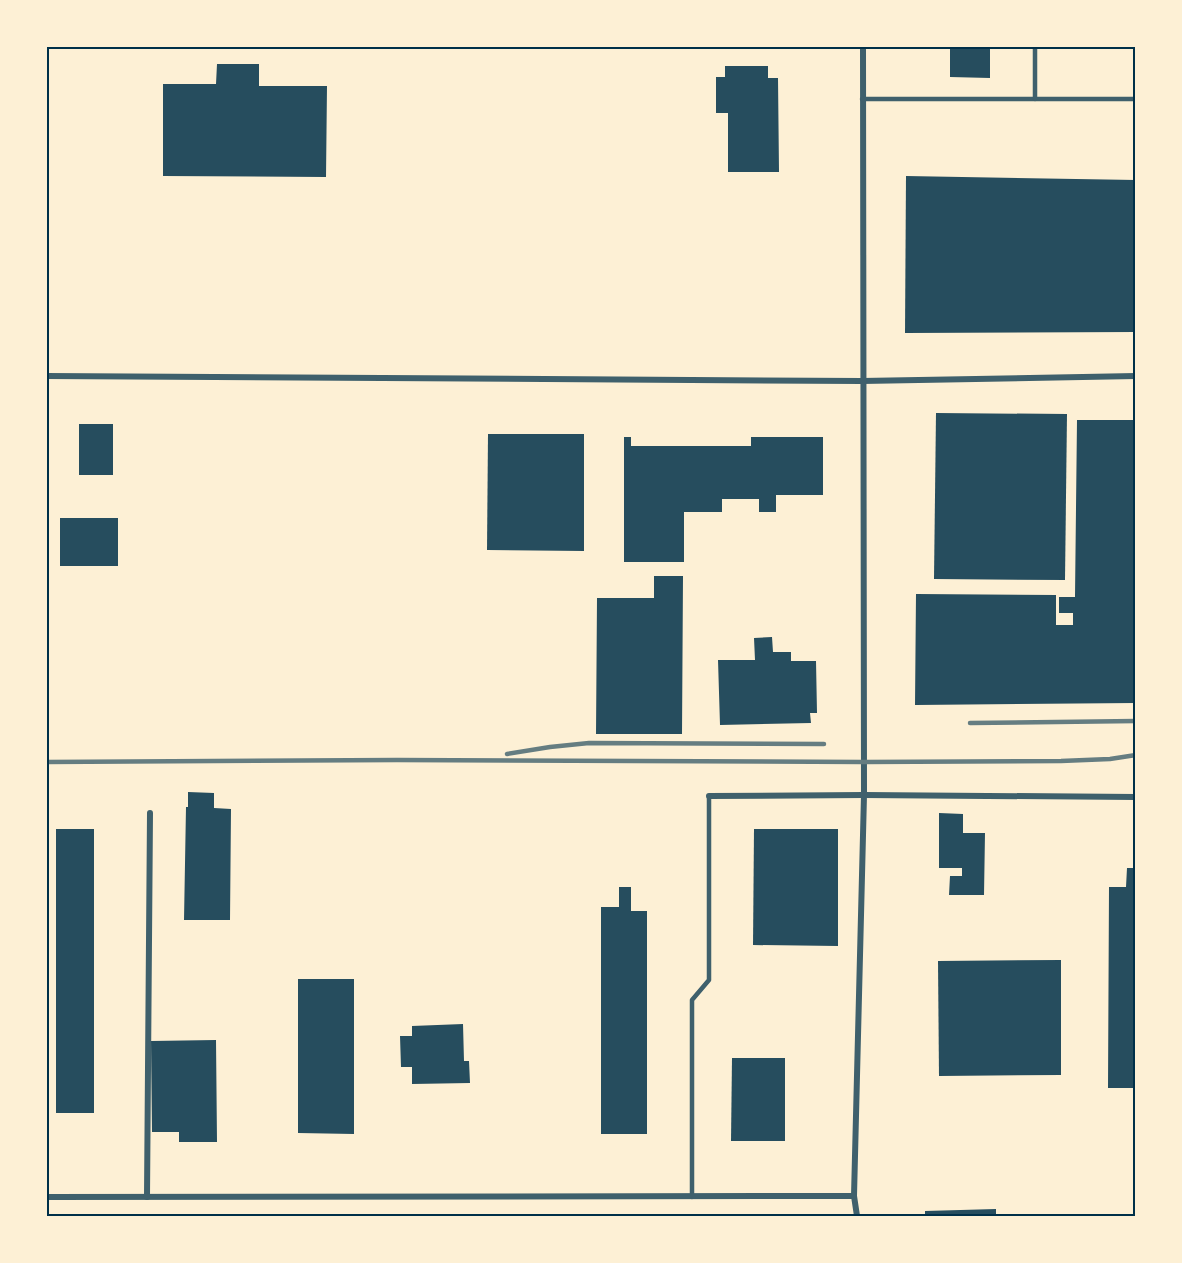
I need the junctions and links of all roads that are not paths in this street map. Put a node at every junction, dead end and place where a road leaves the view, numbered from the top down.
1 (862, 46) edge
2 (1035, 46) edge
3 (862, 99) junction
4 (1035, 99) junction
5 (1136, 99) edge
6 (46, 376) edge
7 (1136, 376) edge
8 (862, 381) junction
9 (864, 795) junction
10 (709, 796) joint
11 (1136, 797) edge
12 (150, 813) dead end
13 (854, 1196) junction
14 (46, 1197) edge
15 (147, 1197) junction
16 (692, 1197) junction
17 (856, 1216) edge

1 - 3 street
2 - 4 lane
3 - 4 lane
3 - 8 street
4 - 5 lane
6 - 8 street
7 - 8 street
8 - 9 street
9 - 10 street
9 - 11 street
9 - 13 street
10 - 16 lane
12 - 15 street
13 - 16 street
13 - 17 street
14 - 15 street
15 - 16 street

